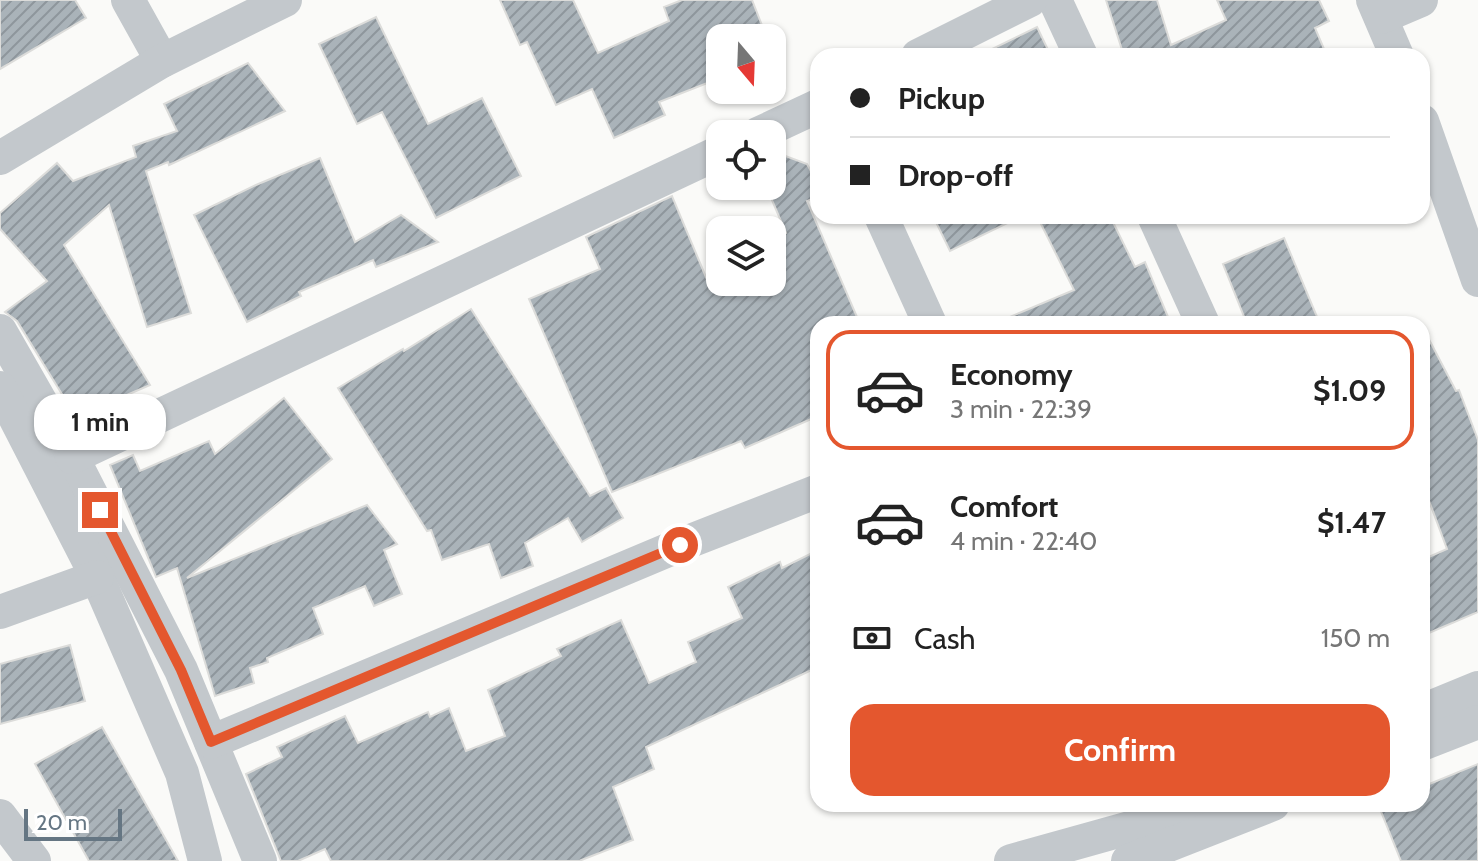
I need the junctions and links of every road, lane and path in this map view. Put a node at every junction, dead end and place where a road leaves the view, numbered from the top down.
1 (128, 0) edge
2 (285, 0) edge
3 (1030, 0) edge
4 (1055, 0) edge
5 (1421, 0) edge
6 (1377, 8) edge
7 (934, 48) edge
8 (1077, 48) edge
9 (1394, 48) edge
10 (162, 61) junction
11 (810, 110) edge
12 (786, 121) edge
13 (1430, 144) edge
14 (0, 158) edge
15 (706, 159) edge
16 (885, 224) edge
17 (1158, 224) edge
18 (1478, 280) edge
19 (926, 316) edge
20 (1199, 316) edge
21 (0, 331) edge
22 (0, 388) edge
23 (72, 457) junction
24 (810, 494) edge
25 (97, 577) junction
26 (0, 612) edge
27 (1478, 688) edge
28 (1430, 708) edge
29 (1478, 722) edge
30 (1430, 741) edge
31 (211, 742) junction
32 (1253, 812) edge
33 (1135, 815) edge
34 (0, 816) edge
35 (34, 861) edge
36 (205, 861) edge
37 (260, 861) edge
38 (1011, 861) edge
39 (1128, 861) edge

1 - 10 street
2 - 10 street
3 - 7 street
4 - 8 street
5 - 6 street
6 - 9 street
10 - 14 street
11 - 12 street
13 - 18 street
15 - 23 street
16 - 19 street
17 - 20 street
21 - 23 street
22 - 25 street
23 - 31 street
24 - 31 street
25 - 26 street
25 - 36 street
27 - 28 street
29 - 30 street
31 - 37 street
32 - 39 street
33 - 38 street
34 - 35 street

